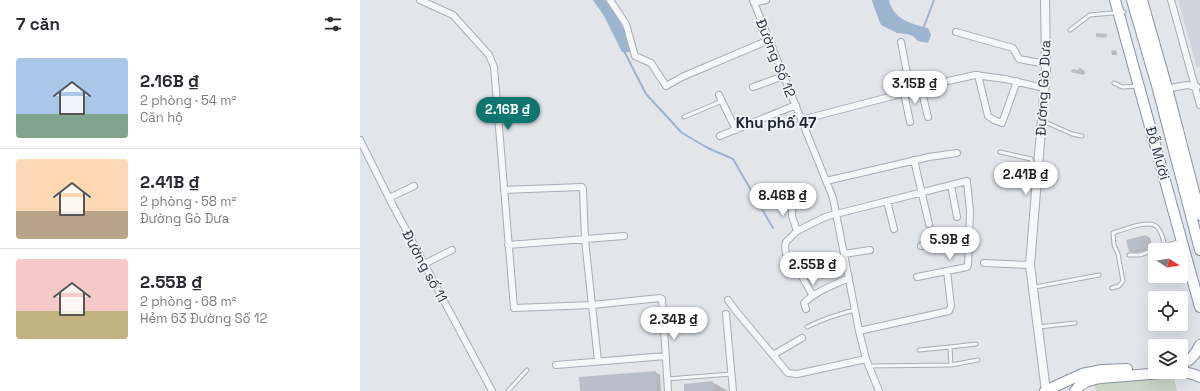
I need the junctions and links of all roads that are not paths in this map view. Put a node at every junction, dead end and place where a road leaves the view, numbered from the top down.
1 (420, 0) edge
2 (610, 0) edge
3 (766, 0) edge
4 (1045, 0) edge
5 (1115, 0) edge
6 (1121, 0) edge
7 (1132, 0) edge
8 (1142, 0) edge
9 (1171, 0) edge
10 (754, 2) edge
11 (1121, 13) junction
12 (1070, 30) dead end
13 (956, 32) dead end
14 (769, 40) junction
15 (901, 42) dead end
16 (1046, 64) junction
17 (978, 75) junction
18 (784, 76) junction
19 (1197, 78) edge
20 (948, 81) dead end
21 (1016, 81) junction
22 (1114, 83) dead end
23 (935, 85) dead end
24 (1187, 85) junction
25 (1139, 86) junction
26 (753, 87) dead end
27 (1198, 87) edge
28 (920, 88) junction
29 (1044, 88) junction
30 (1162, 89) junction
31 (906, 92) junction
32 (719, 95) dead end
33 (722, 101) junction
34 (1200, 104) edge
35 (796, 105) junction
36 (684, 117) dead end
37 (928, 117) dead end
38 (802, 120) junction
39 (1042, 121) junction
40 (910, 122) dead end
41 (736, 130) junction
42 (720, 136) dead end
43 (1082, 136) dead end
44 (360, 140) edge
45 (957, 152) dead end
46 (1000, 152) dead end
47 (914, 160) junction
48 (1038, 167) junction
49 (826, 181) junction
50 (951, 185) junction
51 (414, 186) dead end
52 (504, 190) junction
53 (785, 192) dead end
54 (922, 193) junction
55 (389, 198) junction
56 (887, 201) junction
57 (836, 214) junction
58 (1200, 215) edge
59 (957, 217) dead end
60 (928, 224) dead end
61 (894, 228) dead end
62 (797, 231) junction
63 (970, 235) junction
64 (624, 236) dead end
65 (585, 240) junction
66 (1182, 240) junction
67 (1163, 243) edge
68 (1173, 243) edge
69 (508, 245) junction
70 (921, 246) dead end
71 (452, 250) dead end
72 (870, 250) dead end
73 (1200, 250) edge
74 (1148, 252) edge
75 (844, 254) junction
76 (1129, 255) dead end
77 (984, 263) dead end
78 (424, 264) junction
79 (1030, 266) junction
80 (947, 271) junction
81 (1099, 275) dead end
82 (917, 277) dead end
83 (849, 278) junction
84 (1200, 284) edge
85 (1033, 287) junction
86 (1112, 288) dead end
87 (813, 296) junction
88 (728, 300) dead end
89 (592, 304) junction
90 (1200, 307) edge
91 (806, 309) dead end
92 (855, 310) junction
93 (726, 314) dead end
94 (1075, 323) dead end
95 (807, 327) dead end
96 (1038, 327) junction
97 (859, 331) junction
98 (802, 338) dead end
99 (976, 344) dead end
100 (1200, 345) edge
101 (950, 347) junction
102 (919, 350) dead end
103 (666, 356) junction
104 (773, 356) junction
105 (866, 359) junction
106 (978, 360) dead end
107 (598, 361) junction
108 (1188, 361) edge
109 (556, 365) dead end
110 (951, 365) junction
111 (869, 366) junction
112 (1148, 367) edge
113 (527, 370) dead end
114 (731, 374) junction
115 (1200, 377) edge
116 (667, 379) junction
117 (492, 391) edge
118 (508, 391) edge
119 (668, 391) edge
120 (733, 391) edge
121 (879, 391) edge
122 (1045, 391) edge
123 (1075, 391) edge

1 - 52 street
2 - 14 street
3 - 10 street
4 - 16 street, Đường Gò Dưa
5 - 11 highway, Đỗ Mười
6 - 11 highway, Đỗ Mười
7 - 30 highway, Đỗ Mười
8 - 30 highway, Đỗ Mười
9 - 19 street
10 - 14 street, Đường Số 12
11 - 12 lane
11 - 25 highway, Đỗ Mười
11 - 84 highway, Đỗ Mười
13 - 16 street
14 - 18 street, Đường Số 12
15 - 31 street
16 - 29 street, Đường Gò Dưa
17 - 20 street
17 - 21 street
17 - 21 street
18 - 26 street
18 - 35 street, Đường Số 12
19 - 24 street
19 - 27 street
21 - 29 street
22 - 25 lane
23 - 28 street
24 - 27 street
24 - 30 street
25 - 66 highway, Đỗ Mười
27 - 34 street
28 - 31 street
28 - 37 street
29 - 39 street, Đường Gò Dưa
30 - 58 highway, Đỗ Mười
30 - 73 highway, Đỗ Mười
31 - 38 street
31 - 40 street
32 - 33 street
33 - 36 lane
33 - 41 street
35 - 38 street, Đường Số 12
35 - 41 street
38 - 49 street, Đường Số 12
39 - 43 lane
39 - 48 street, Đường Gò Dưa
41 - 42 street
44 - 55 street, Đường số 11
45 - 47 street
46 - 48 lane
47 - 49 street
47 - 54 street
48 - 79 street, Đường Gò Dưa
49 - 57 street, Đường Số 12
50 - 54 street
50 - 59 street
50 - 63 street
51 - 55 street
52 - 65 street
52 - 69 street
53 - 62 street
54 - 56 street
54 - 60 street
55 - 78 street, Đường số 11
56 - 57 street
56 - 61 street
57 - 62 street
57 - 75 street, Đường Số 12
62 - 87 street
63 - 70 street
63 - 80 street
64 - 65 street
65 - 69 street
65 - 89 street
66 - 68 lane
66 - 90 highway, Đỗ Mười
67 - 86 lane
69 - 89 street
71 - 78 street
72 - 75 street
74 - 76 lane
75 - 83 street, Đường Số 12
77 - 79 street
78 - 117 street, Đường số 11
79 - 85 street, Đường Gò Dưa
80 - 82 street
80 - 97 street
81 - 85 lane
83 - 87 street
83 - 92 street, Đường Số 12
85 - 96 street, Đường Gò Dưa
87 - 91 street
88 - 104 street
89 - 103 street
89 - 107 street
92 - 95 lane
92 - 97 street, Đường Số 12
93 - 114 street
94 - 96 lane
96 - 122 street, Đường Gò Dưa
97 - 105 street, Đường Số 12
98 - 104 street
99 - 101 lane
100 - 108 highway
101 - 102 lane
101 - 110 lane
103 - 107 street
103 - 116 street
104 - 105 street
105 - 111 street, Đường Số 12
106 - 110 lane
107 - 109 street
110 - 111 lane
111 - 121 street, Đường Số 12
112 - 122 highway
113 - 118 lane
114 - 116 lane
114 - 120 street
115 - 123 highway
116 - 119 street

